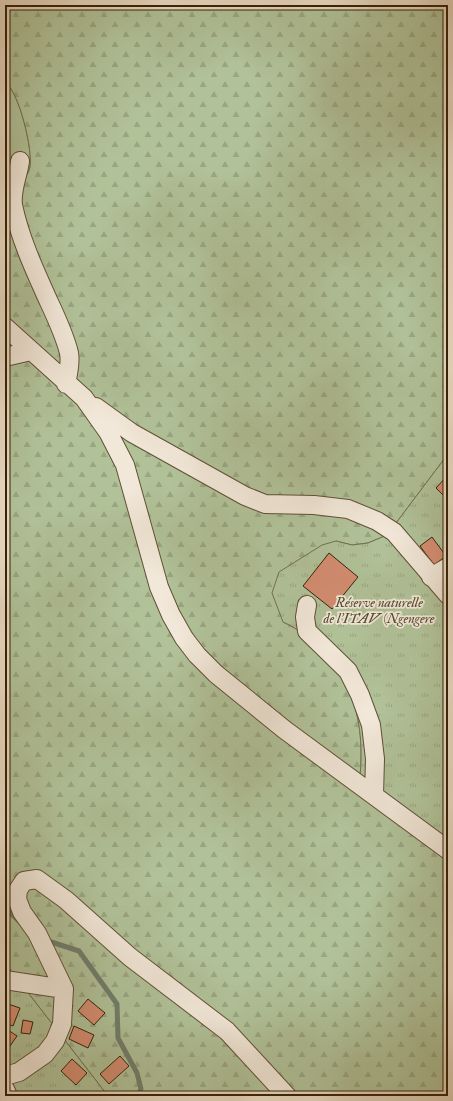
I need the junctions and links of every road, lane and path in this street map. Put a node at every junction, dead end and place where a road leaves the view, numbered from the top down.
1 (20, 161) dead end
2 (5, 327) edge
3 (31, 351) junction
4 (5, 357) edge
5 (66, 384) junction
6 (84, 398) junction
7 (448, 567) edge
8 (431, 577) junction
9 (448, 595) edge
10 (307, 605) dead end
11 (374, 795) junction
12 (448, 850) edge
13 (5, 980) edge
14 (64, 989) junction
15 (5, 1076) edge
16 (5, 1089) edge
17 (8, 1096) edge
18 (287, 1096) edge

1 - 5 street
2 - 3 street
3 - 4 street
3 - 5 street
5 - 6 street
6 - 8 street
6 - 11 street
7 - 8 street
8 - 9 street
10 - 11 street
11 - 12 street
13 - 14 street
14 - 15 street
14 - 18 street
16 - 17 street

